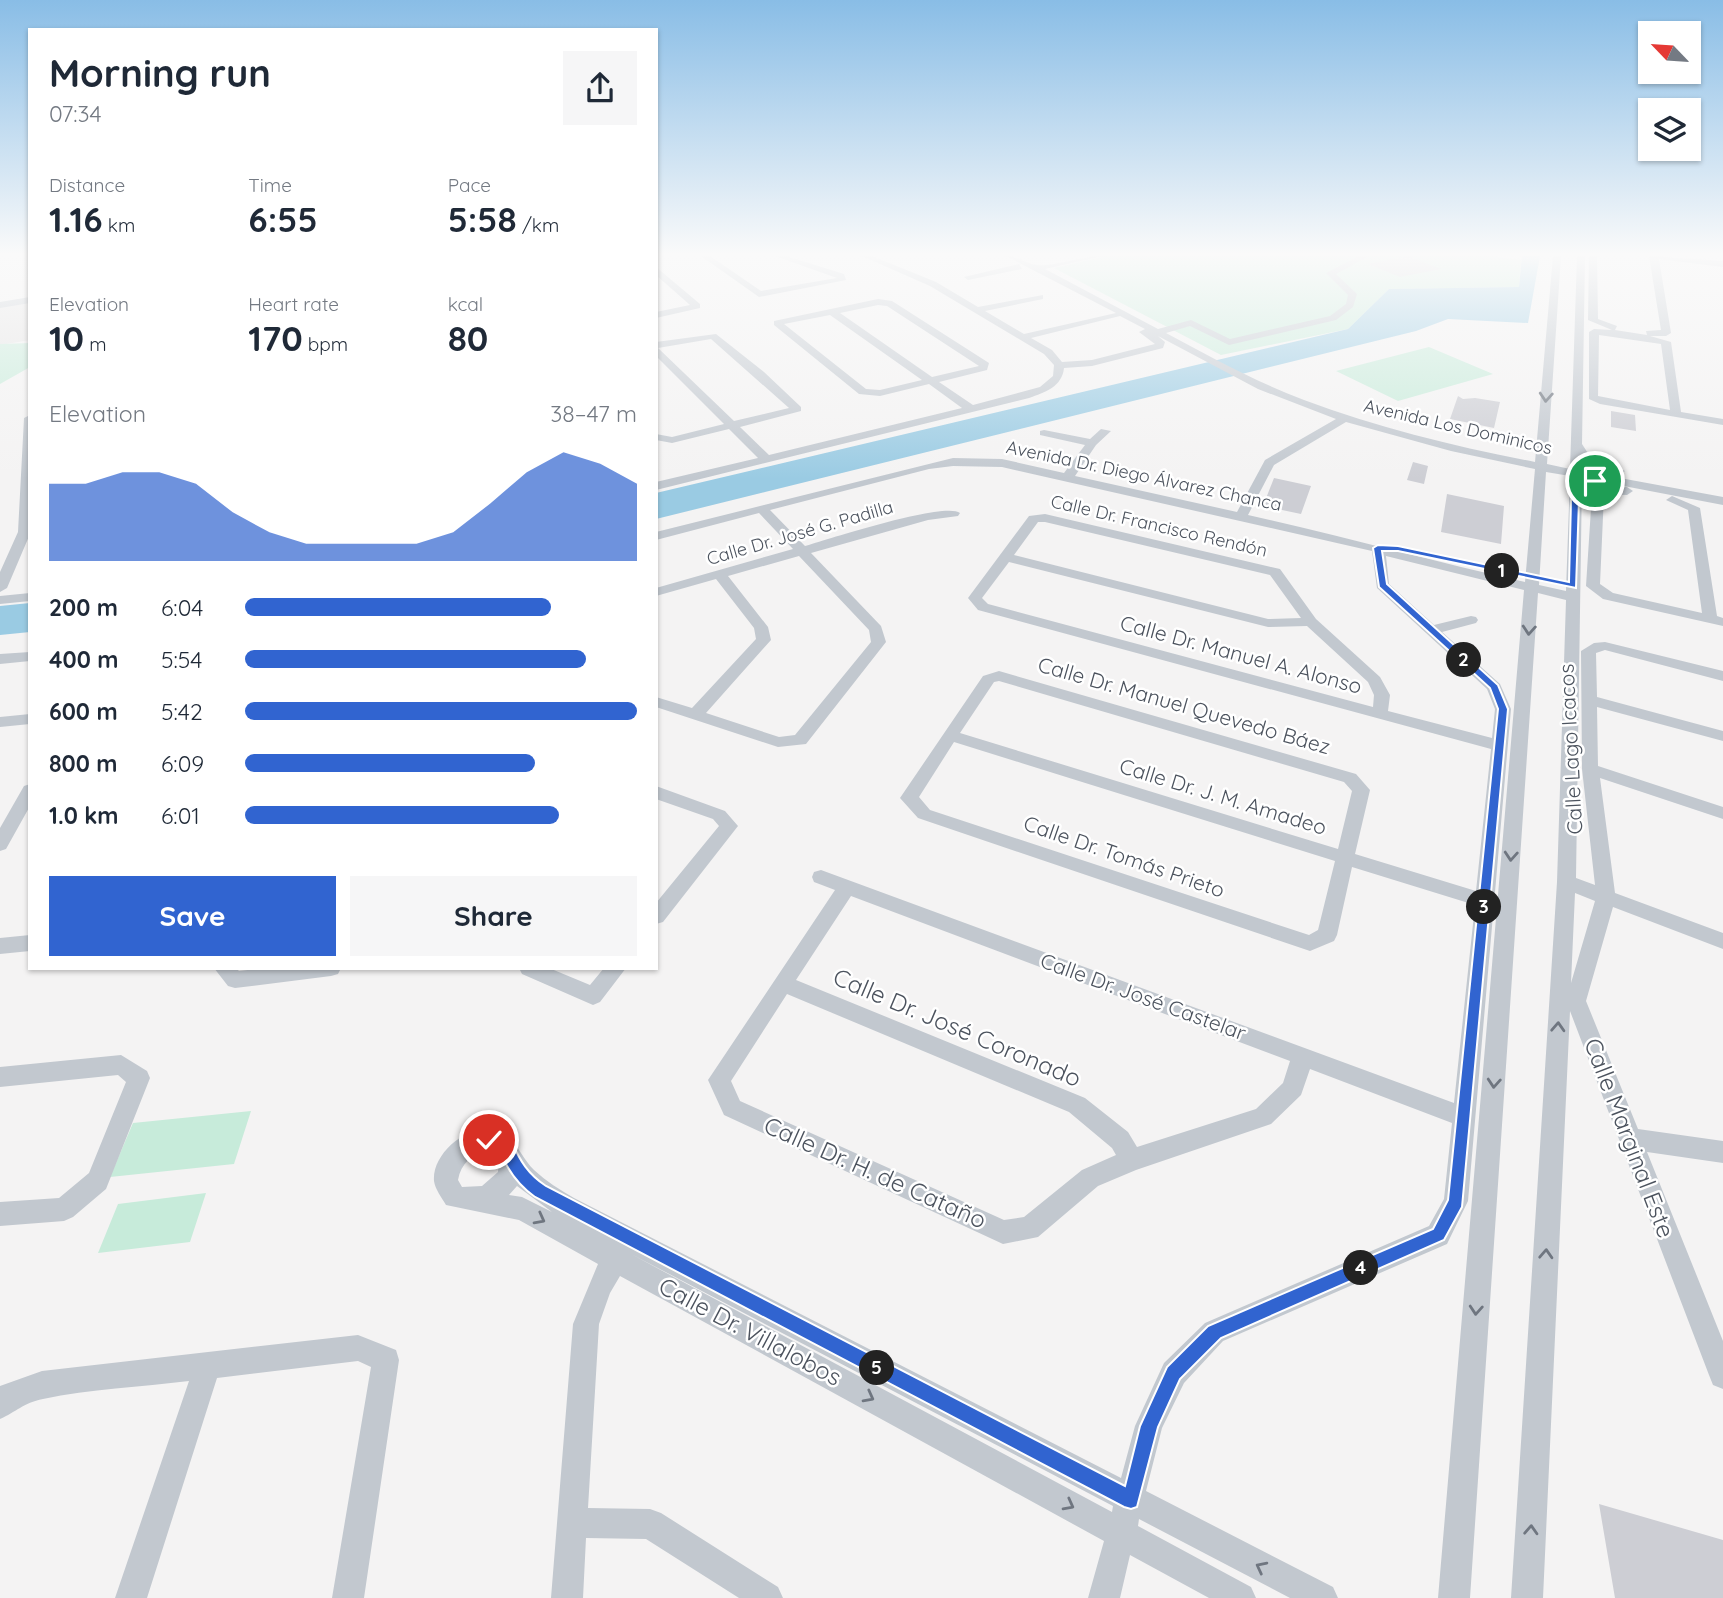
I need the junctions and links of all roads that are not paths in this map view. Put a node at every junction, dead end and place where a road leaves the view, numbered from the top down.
1 (786, 331) edge
2 (859, 331) edge
3 (932, 331) edge
4 (1011, 331) edge
5 (1051, 331) edge
6 (1141, 331) edge
7 (1164, 331) edge
8 (1206, 331) edge
9 (1279, 331) edge
10 (1552, 331) edge
11 (1579, 331) edge
12 (1632, 331) edge
13 (1666, 331) edge
14 (1022, 337) junction
15 (658, 345) edge
16 (658, 353) edge
17 (1059, 365) junction
18 (930, 381) junction
19 (1265, 383) junction
20 (971, 409) junction
21 (1676, 414) junction
22 (1345, 418) junction
23 (1723, 422) edge
24 (732, 426) junction
25 (1105, 431) dead end
26 (1044, 433) dead end
27 (1544, 435) junction
28 (658, 438) edge
29 (1093, 443) junction
30 (1577, 445) junction
31 (1499, 454) junction
32 (28, 456) edge
33 (765, 459) junction
34 (1541, 462) junction
35 (1576, 468) junction
36 (1636, 476) junction
37 (1068, 477) junction
38 (658, 486) edge
39 (1647, 486) junction
40 (1539, 488) junction
41 (1723, 492) edge
42 (1575, 500) junction
43 (1723, 501) edge
44 (762, 509) junction
45 (954, 513) dead end
46 (1241, 517) junction
47 (658, 535) edge
48 (1378, 548) junction
49 (802, 551) junction
50 (1006, 557) junction
51 (719, 574) junction
52 (1532, 583) junction
53 (0, 588) edge
54 (1580, 590) junction
55 (658, 591) edge
56 (28, 597) edge
57 (975, 598) joint
58 (0, 600) edge
59 (1471, 620) dead end
60 (1716, 621) edge
61 (1311, 622) junction
62 (1430, 630) junction
63 (28, 656) edge
64 (0, 659) edge
65 (1723, 676) edge
66 (1590, 700) junction
67 (658, 703) edge
68 (1380, 713) junction
69 (696, 714) junction
70 (28, 719) edge
71 (0, 722) edge
72 (949, 735) junction
73 (1723, 736) edge
74 (1500, 746) junction
75 (1590, 769) junction
76 (658, 793) edge
77 (28, 794) edge
78 (1723, 813) edge
79 (0, 844) edge
80 (1345, 859) junction
81 (821, 877) dead end
82 (1566, 882) junction
83 (847, 887) junction
84 (1606, 897) junction
85 (1485, 901) junction
86 (658, 915) edge
87 (1723, 941) edge
88 (28, 943) edge
89 (0, 946) edge
90 (226, 970) edge
91 (314, 970) edge
92 (534, 970) edge
93 (614, 970) edge
94 (782, 983) junction
95 (1302, 1057) junction
96 (0, 1076) edge
97 (1465, 1117) junction
98 (1629, 1139) junction
99 (1723, 1152) edge
100 (1132, 1160) junction
101 (513, 1164) junction
102 (475, 1201) junction
103 (0, 1214) edge
104 (621, 1249) junction
105 (208, 1367) junction
106 (1723, 1375) edge
107 (0, 1405) edge
108 (1131, 1500) junction
109 (571, 1523) junction
110 (1122, 1534) junction
111 (131, 1598) edge
112 (348, 1598) edge
113 (567, 1598) edge
114 (767, 1598) edge
115 (1104, 1598) edge
116 (1240, 1598) edge
117 (1322, 1598) edge
118 (1454, 1598) edge
119 (1527, 1598) edge

1 - 18 street
2 - 18 street
3 - 18 street
4 - 14 street
5 - 14 street
6 - 17 street
7 - 19 street, Avenida Los Dominicos
8 - 9 street
10 -> 27 street
11 - 30 street
12 - 13 street
14 - 17 street
15 - 24 street
16 - 24 street
17 - 20 street
18 - 20 street
19 - 22 street, Avenida Los Dominicos
19 - 31 street, Avenida Los Dominicos
20 - 33 street
21 - 21 street
21 - 23 street
22 - 31 street, Avenida Los Dominicos
22 - 46 street
24 - 28 street
24 - 33 street
25 - 29 street
26 - 29 street
27 - 31 street
27 - 34 street
29 - 37 street
30 - 35 street
30 - 36 street
31 - 34 street, Avenida Los Dominicos
31 - 40 street
32 - 53 street
33 - 38 street
34 - 35 street, Avenida Los Dominicos
34 - 40 street
35 - 36 street, Avenida Los Dominicos
35 - 39 street, Avenida Los Dominicos
35 - 42 street
36 - 41 street, Avenida Los Dominicos
37 - 44 street, Avenida Dr. Diego Álvarez Chanca
37 - 46 street, Avenida Dr. Diego Álvarez Chanca
39 - 42 street
39 - 43 street, Avenida Los Dominicos
40 - 52 street
42 - 54 street
44 - 47 street, Avenida Dr. Diego Álvarez Chanca
44 - 49 street
45 - 49 street, Calle Dr. José G. Padilla
46 - 48 street, Avenida Dr. Diego Álvarez Chanca
48 - 52 street, Avenida Dr. Diego Álvarez Chanca
48 - 62 street
49 - 51 street, Calle Dr. José G. Padilla
49 - 69 street
50 - 57 street, Calle Dr. Francisco Rendón
50 - 61 street
50 - 61 street, Calle Dr. Francisco Rendón
51 - 55 street, Calle Dr. José G. Padilla
51 - 69 street
52 - 54 street, Avenida Dr. Diego Álvarez Chanca
52 -> 118 street
54 - 60 street, Avenida Dr. Diego Álvarez Chanca
54 - 60 street
54 - 82 street
56 - 58 street
57 - 68 street, Calle Dr. Manuel A. Alonso
59 - 62 street
61 - 68 street, Calle Dr. Francisco Rendón
62 - 74 street
63 - 64 street
65 - 66 street, Calle Lago Icacos
66 - 73 street
66 - 75 street, Calle Lago Icacos
67 - 69 street
68 - 74 street, Calle Dr. Manuel A. Alonso
70 - 71 street
72 - 80 street, Calle Dr. J. M. Amadeo
72 - 80 street, Calle Dr. Manuel Quevedo Báez
72 - 80 street, Calle Dr. Tomás Prieto
74 - 85 street
75 - 78 street
75 - 84 street, Calle Lago Icacos
76 - 86 street
77 - 79 street
80 - 85 street, Calle Dr. J. M. Amadeo
81 - 83 street, Calle Dr. José Castelar
82 - 84 street
119 -> 82 street
83 - 94 street, Calle Dr. H. de Cataño
83 - 95 street, Calle Dr. José Castelar
84 - 87 street
84 - 98 street, Calle Marginal Este
85 - 97 street
88 - 89 street
90 - 91 street
92 - 93 street
94 - 100 street, Calle Dr. José Coronado
94 - 100 street, Calle Dr. H. de Cataño
95 - 97 street, Calle Dr. José Castelar
95 - 100 street, Calle Dr. H. de Cataño
96 - 103 street
97 - 108 street
98 - 99 street
98 - 106 street, Calle Marginal Este
101 - 102 street
101 - 102 street
101 - 104 street, Calle Dr. Villalobos
102 -> 104 street, Calle Dr. Villalobos
104 - 108 street, Calle Dr. Villalobos
104 - 109 street
104 -> 110 street, Calle Dr. Villalobos
105 - 107 street
105 - 111 street
105 - 112 street
108 - 110 street
117 -> 108 street, Calle Dr. Villalobos
109 - 113 street
109 - 114 street
110 - 115 street
110 - 116 street, Calle Dr. Villalobos

